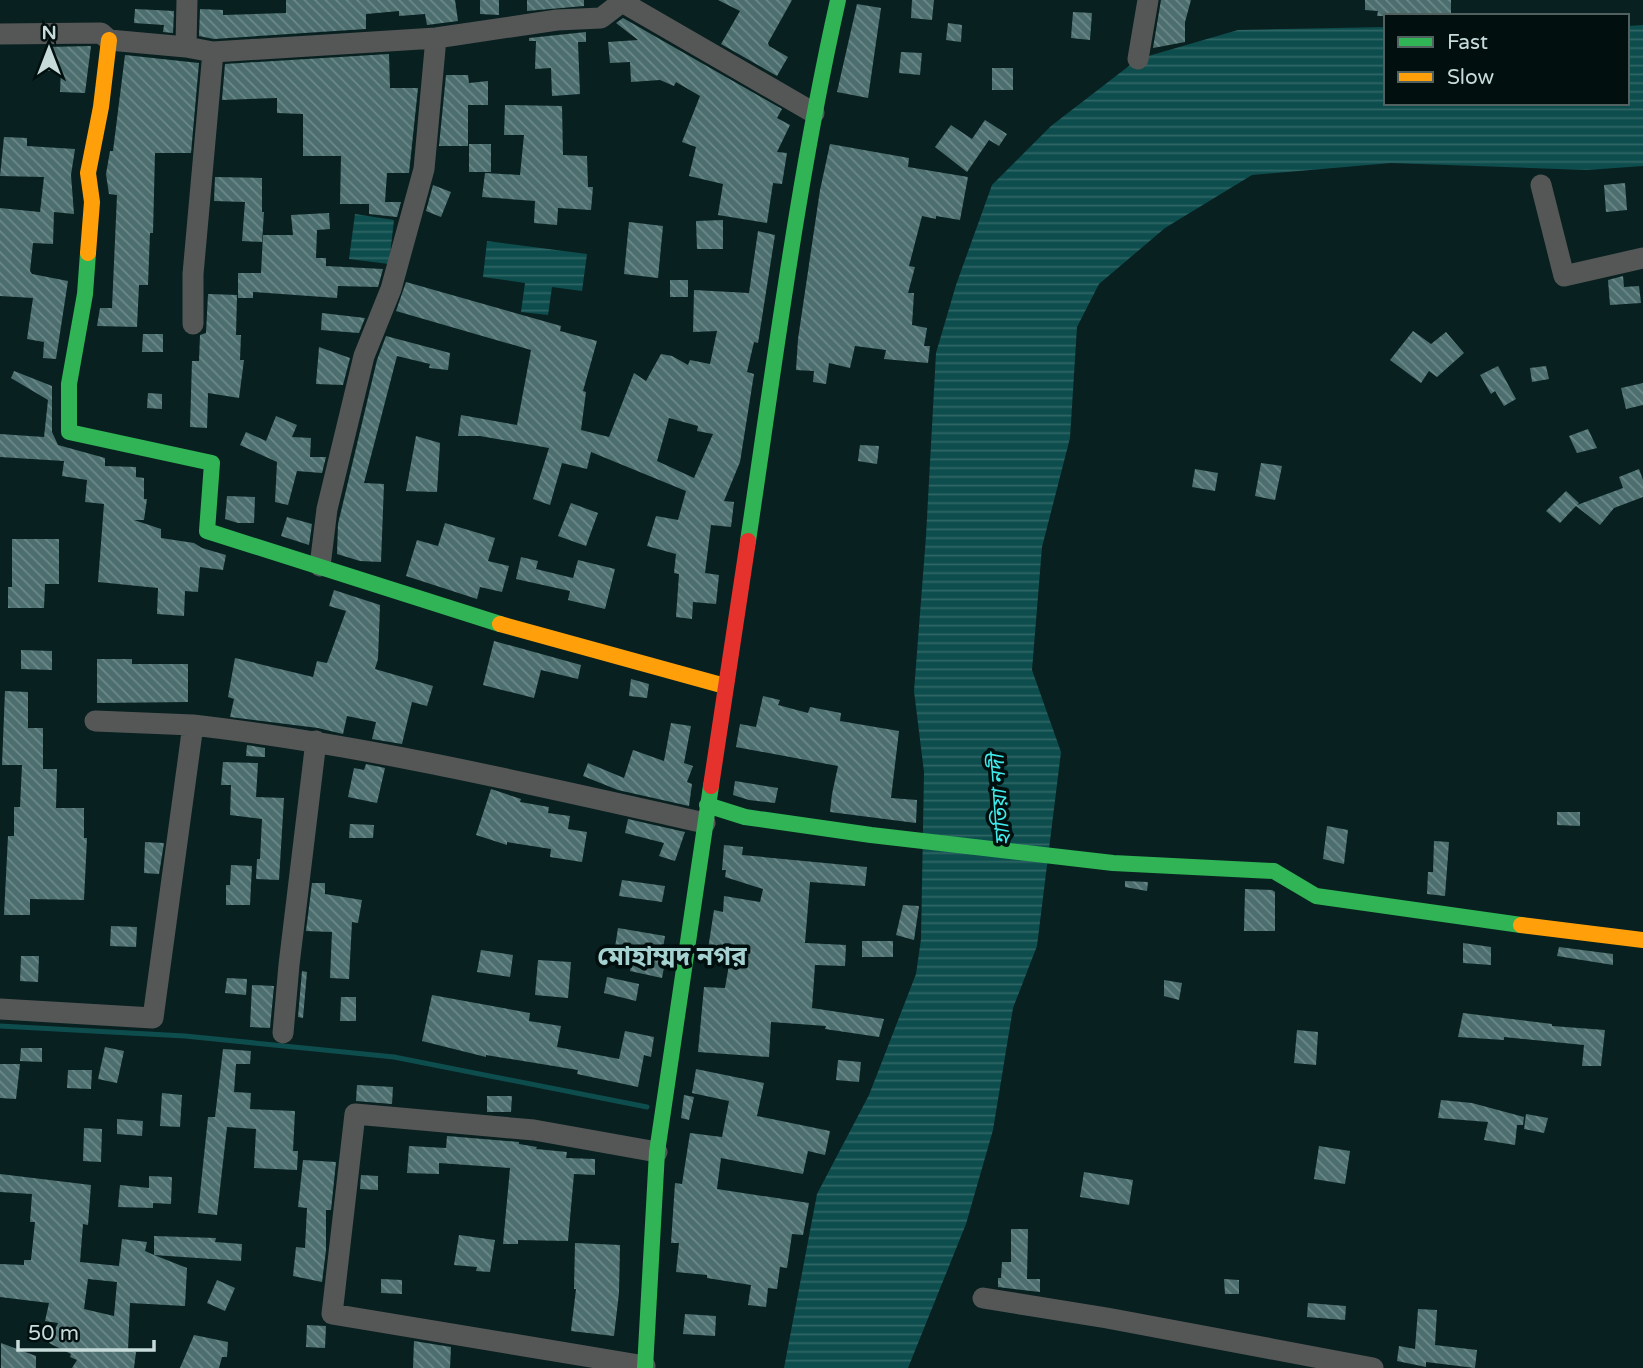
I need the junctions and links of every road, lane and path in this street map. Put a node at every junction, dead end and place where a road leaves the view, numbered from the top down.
1 (187, 0) edge
2 (838, 0) edge
3 (1148, 0) edge
4 (0, 34) edge
5 (436, 38) junction
6 (109, 40) junction
7 (186, 47) junction
8 (213, 52) junction
9 (1138, 59) dead end
10 (814, 113) junction
11 (1541, 186) dead end
12 (1643, 258) edge
13 (193, 324) dead end
14 (320, 565) junction
15 (725, 686) junction
16 (95, 720) dead end
17 (193, 725) junction
18 (316, 741) junction
19 (706, 814) junction
20 (1643, 940) edge
21 (0, 1009) edge
22 (283, 1033) dead end
23 (657, 1153) junction
24 (983, 1298) dead end
25 (645, 1367) edge
26 (1373, 1368) edge

1 - 7 street
2 - 10 street
3 - 9 street
4 - 6 street
5 - 8 street
5 - 10 street
5 - 14 street
6 - 7 street
6 - 14 street
7 - 8 street
8 - 13 street
10 - 15 street
11 - 12 street
14 - 15 street
15 - 19 street
16 - 17 street
17 - 18 street
17 - 21 street
18 - 19 street
18 - 22 street
19 - 20 street
19 - 23 street
23 - 25 street
23 - 25 street
24 - 26 street

